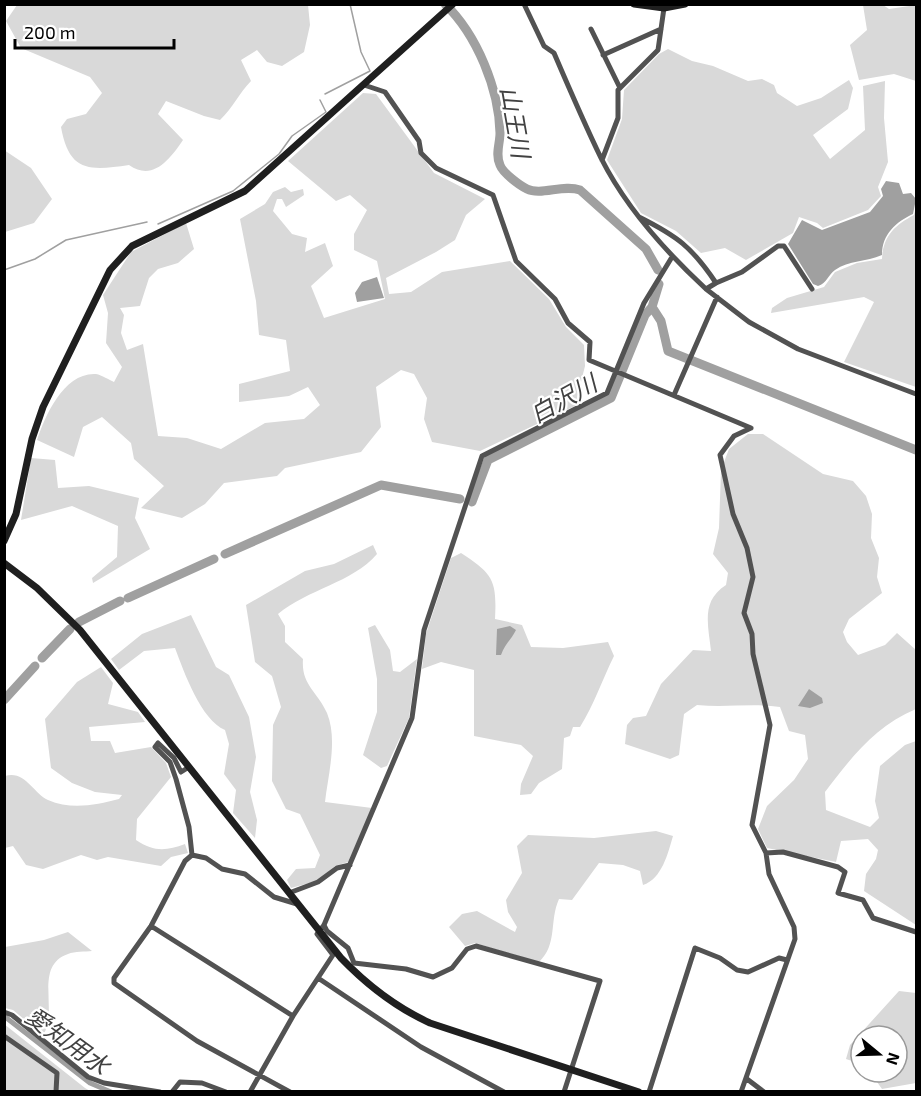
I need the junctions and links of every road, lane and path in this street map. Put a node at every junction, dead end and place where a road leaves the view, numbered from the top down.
1 (453, 4) edge
2 (524, 4) edge
3 (634, 4) edge
4 (685, 4) edge
5 (664, 8) junction
6 (591, 29) dead end
7 (661, 29) junction
8 (603, 55) junction
9 (364, 85) junction
10 (620, 88) junction
11 (602, 160) junction
12 (639, 217) junction
13 (672, 257) junction
14 (717, 283) junction
15 (706, 289) junction
16 (812, 289) dead end
17 (717, 297) junction
18 (616, 369) junction
19 (916, 394) edge
20 (675, 395) junction
21 (4, 541) edge
22 (4, 563) edge
23 (189, 766) junction
24 (766, 853) junction
25 (192, 855) junction
26 (350, 865) junction
27 (290, 893) junction
28 (298, 904) junction
29 (151, 926) junction
30 (322, 928) junction
31 (916, 932) edge
32 (787, 960) junction
33 (318, 978) junction
34 (4, 1012) edge
35 (293, 1016) junction
36 (4, 1036) edge
37 (571, 1070) junction
38 (260, 1075) junction
39 (747, 1079) junction
40 (635, 1091) edge
41 (56, 1092) edge
42 (160, 1092) edge
43 (172, 1092) edge
44 (226, 1092) edge
45 (250, 1092) edge
46 (290, 1092) edge
47 (504, 1092) edge
48 (564, 1092) edge
49 (649, 1092) edge
50 (741, 1092) edge
51 (764, 1092) edge

1 - 9 street
2 - 11 street
3 - 5 street
4 - 5 street
5 - 7 street
6 - 8 street
7 - 8 street
7 - 10 street
8 - 10 street
9 - 18 street
9 - 21 street
10 - 11 street
11 - 12 street
12 - 13 street
12 - 14 street
13 - 15 street
13 - 18 street
14 - 15 street
14 - 16 street
15 - 17 street
17 - 19 street
17 - 20 street
18 - 20 street
18 - 26 street
20 - 24 street
22 - 23 street
23 - 25 street
23 - 27 street
24 - 31 street
24 - 32 street
25 - 28 street
25 - 29 street
26 - 27 street
26 - 30 street
27 - 28 street
28 - 30 street
29 - 35 street
29 - 38 street
30 - 33 street
30 - 37 street
30 - 37 street
32 - 39 street
32 - 49 street
33 - 35 street
33 - 47 street
34 - 42 street
35 - 38 street
36 - 41 street
37 - 40 street
37 - 48 street
38 - 45 street
38 - 46 street
39 - 50 street
39 - 51 street
43 - 44 street

